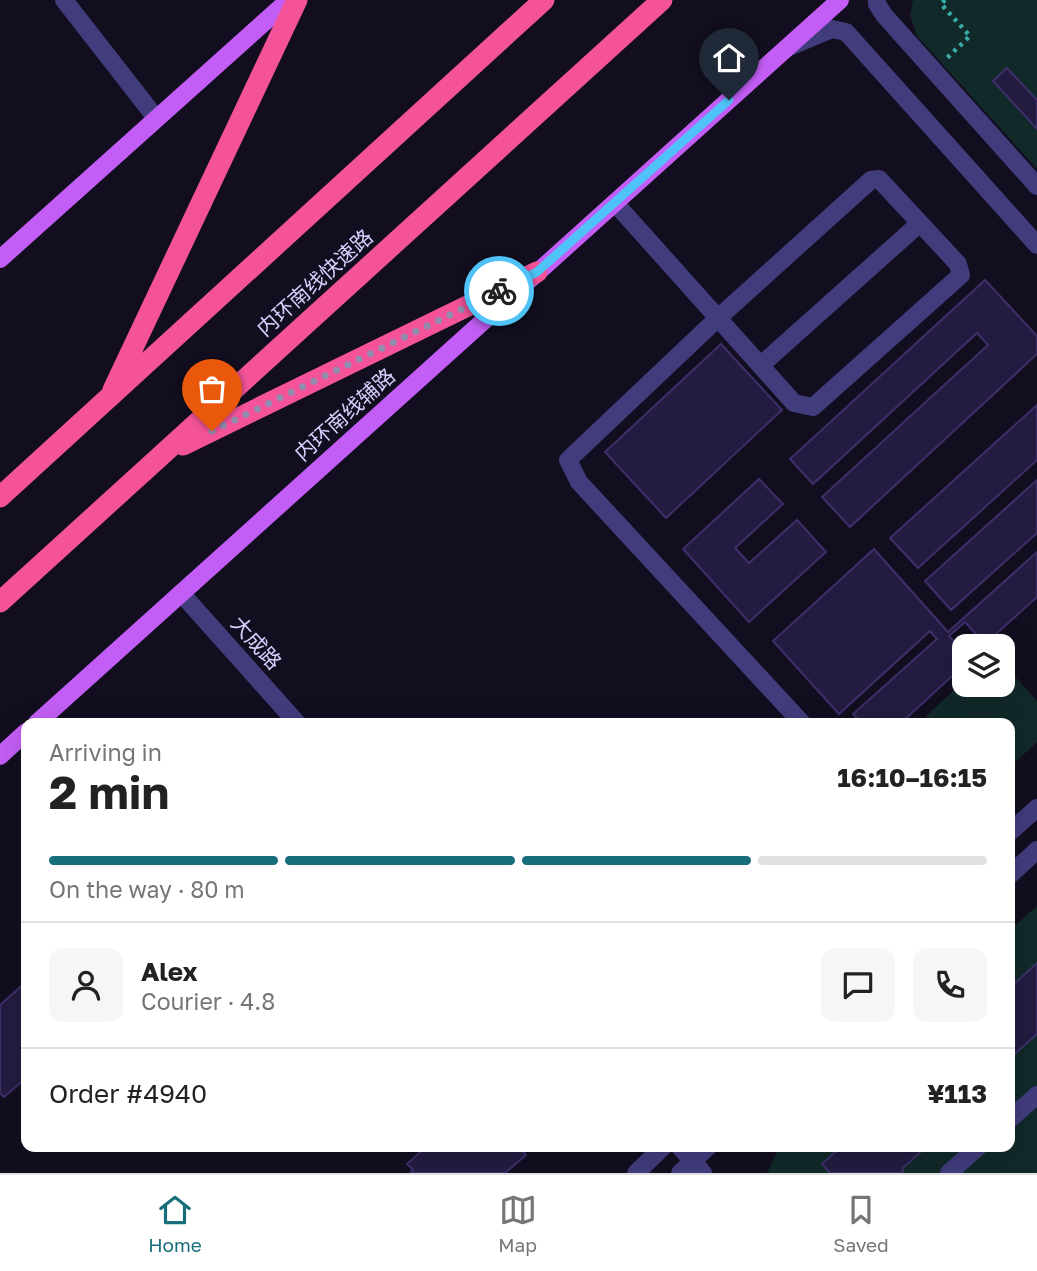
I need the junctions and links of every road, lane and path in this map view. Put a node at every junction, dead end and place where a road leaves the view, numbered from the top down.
1 (64, 0) edge
2 (289, 0) edge
3 (297, 0) edge
4 (544, 0) edge
5 (662, 0) edge
6 (840, 0) edge
7 (877, 0) edge
8 (945, 0) edge
9 (786, 49) junction
10 (933, 71) junction
11 (156, 118) junction
12 (1037, 186) edge
13 (615, 203) junction
14 (920, 223) junction
15 (1037, 245) edge
16 (0, 259) edge
17 (537, 272) junction
18 (718, 318) junction
19 (761, 365) junction
20 (108, 401) junction
21 (162, 455) junction
22 (0, 497) edge
23 (181, 593) junction
24 (0, 602) edge
25 (43, 718) edge
26 (293, 718) edge
27 (797, 718) edge
28 (21, 737) edge
29 (0, 756) edge
30 (1037, 808) edge
31 (1015, 828) edge
32 (1037, 850) edge
33 (1015, 870) edge
34 (1037, 1095) edge
35 (1015, 1115) edge
36 (658, 1152) edge
37 (682, 1152) edge
38 (705, 1152) edge
39 (972, 1152) edge
40 (692, 1169) edge
41 (636, 1173) edge
42 (949, 1173) edge

1 - 11 street
2 - 11 main road
3 - 20 highway
4 - 20 highway
5 - 21 highway, 内环南线快速路
6 - 9 main road, 内环南线辅路
7 - 10 street
8 - 10 path
9 - 13 main road, 内环南线辅路
9 - 15 street
10 - 12 street
11 - 16 main road
13 - 17 main road, 内环南线辅路
13 - 18 street
14 - 18 street
14 - 19 street
14 - 19 street
17 - 21 highway
17 - 23 main road, 内环南线辅路
18 - 19 street
18 - 27 street
20 - 22 highway
21 - 24 highway, 内环南线快速路
23 - 25 main road, 内环南线辅路
23 - 26 street, 大成路
28 - 29 main road
30 - 31 street
32 - 33 street
34 - 35 street
36 - 41 street
37 - 40 street
38 - 40 street
39 - 42 street

